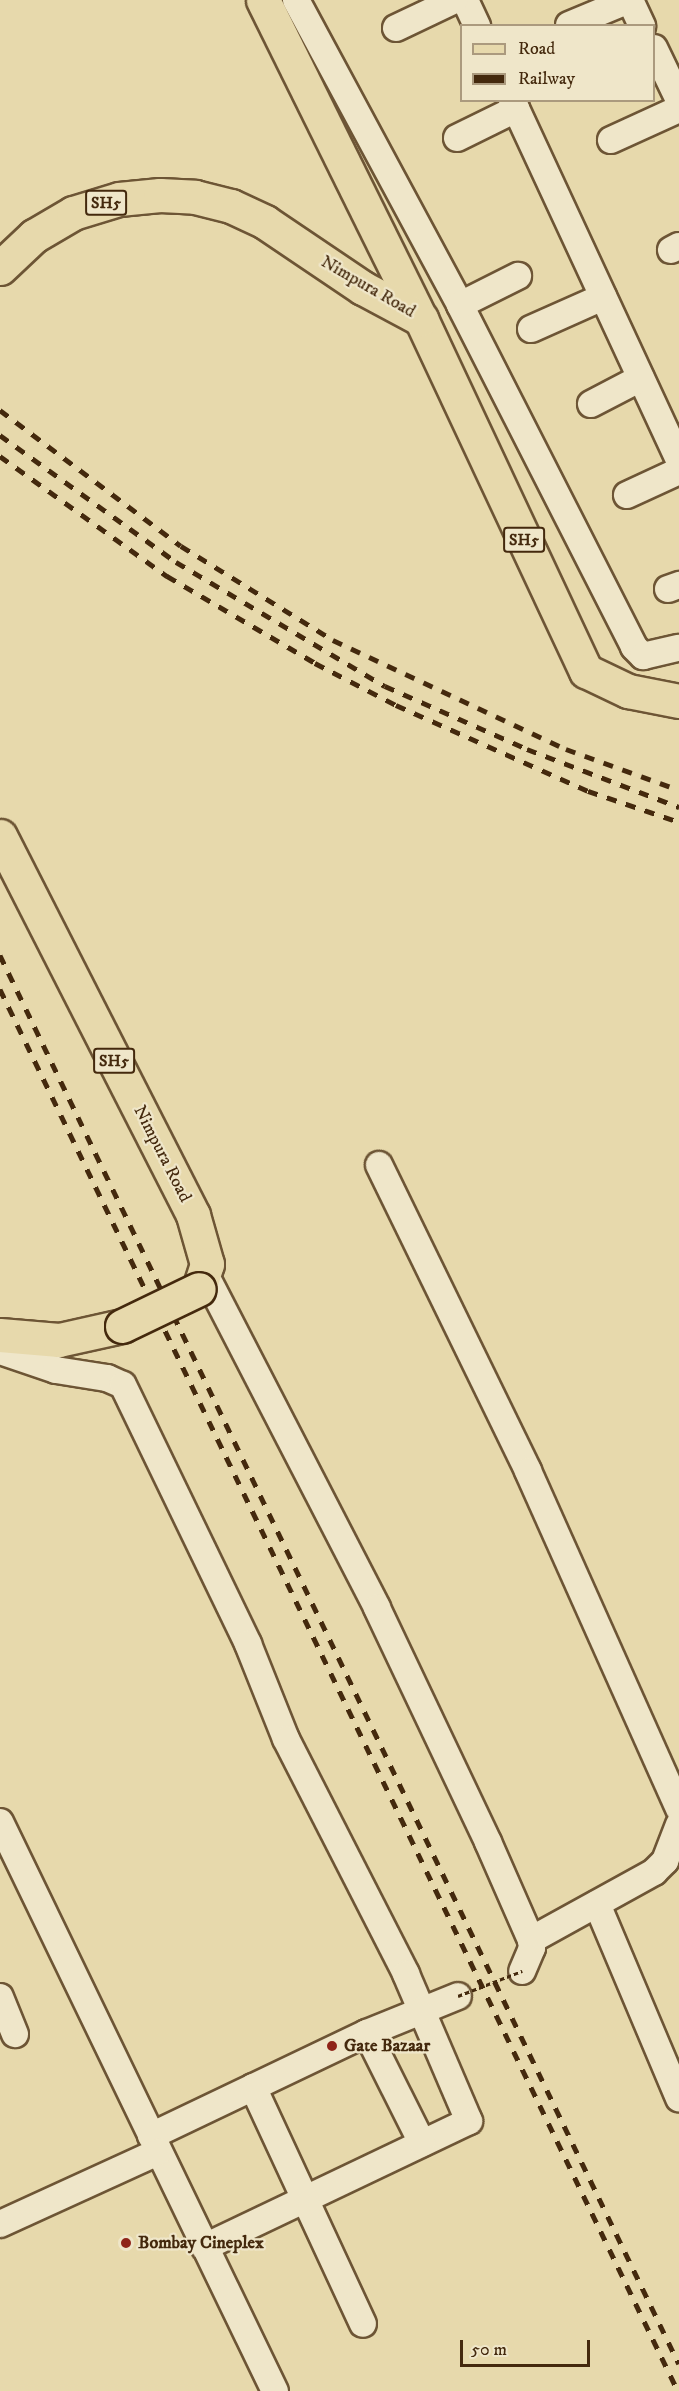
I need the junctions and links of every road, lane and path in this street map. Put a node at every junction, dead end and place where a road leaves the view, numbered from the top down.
1 (263, 0) edge
2 (296, 0) edge
3 (455, 0) edge
4 (465, 0) edge
5 (629, 0) edge
6 (476, 24) edge
7 (571, 24) edge
8 (641, 24) edge
9 (396, 28) dead end
10 (655, 50) edge
11 (679, 100) edge
12 (514, 105) edge
13 (679, 109) edge
14 (457, 138) dead end
15 (611, 140) dead end
16 (0, 268) edge
17 (518, 276) dead end
18 (603, 297) junction
19 (460, 305) junction
20 (420, 320) junction
21 (531, 329) dead end
22 (641, 378) junction
23 (591, 404) dead end
24 (679, 459) edge
25 (679, 471) edge
26 (627, 495) dead end
27 (679, 648) edge
28 (679, 701) edge
29 (0, 836) edge
30 (379, 1165) dead end
31 (203, 1282) junction
32 (0, 1335) edge
33 (0, 1351) edge
34 (679, 1809) edge
35 (0, 1822) edge
36 (679, 1825) edge
37 (10, 1868) edge
38 (597, 1904) junction
39 (531, 1940) junction
40 (522, 1971) joint
41 (458, 1996) joint
42 (0, 1997) edge
43 (421, 2008) junction
44 (367, 2033) junction
45 (15, 2034) dead end
46 (670, 2053) edge
47 (253, 2087) junction
48 (679, 2098) edge
49 (422, 2143) junction
50 (155, 2144) junction
51 (307, 2198) junction
52 (0, 2224) edge
53 (205, 2247) junction
54 (363, 2324) dead end
55 (275, 2391) edge

1 - 20 main road, Nimpura Road
2 - 19 street
3 - 9 street
4 - 6 street
5 - 7 street
5 - 8 street
10 - 11 street
12 - 14 street
12 - 18 street
13 - 15 street
16 - 20 main road, Nimpura Road / SH5
17 - 19 street
18 - 21 street
18 - 22 street
19 - 27 street
20 - 28 main road, SH5
22 - 23 street
22 - 24 street
25 - 26 street
29 - 31 main road, Nimpura Road / SH5
30 - 34 street
31 - 32 main road, bridge
31 - 39 street
33 - 43 street
35 - 37 street
36 - 38 street
37 - 50 street
38 - 39 street
38 - 46 street
39 - 40 street
40 - 41 path, bridge
41 - 43 street
42 - 45 street
43 - 44 street
43 - 49 street
44 - 47 street
44 - 49 street
46 - 48 street
47 - 50 street
47 - 51 street
49 - 51 street
50 - 52 street
50 - 53 street
51 - 53 street
51 - 54 street
53 - 55 street

